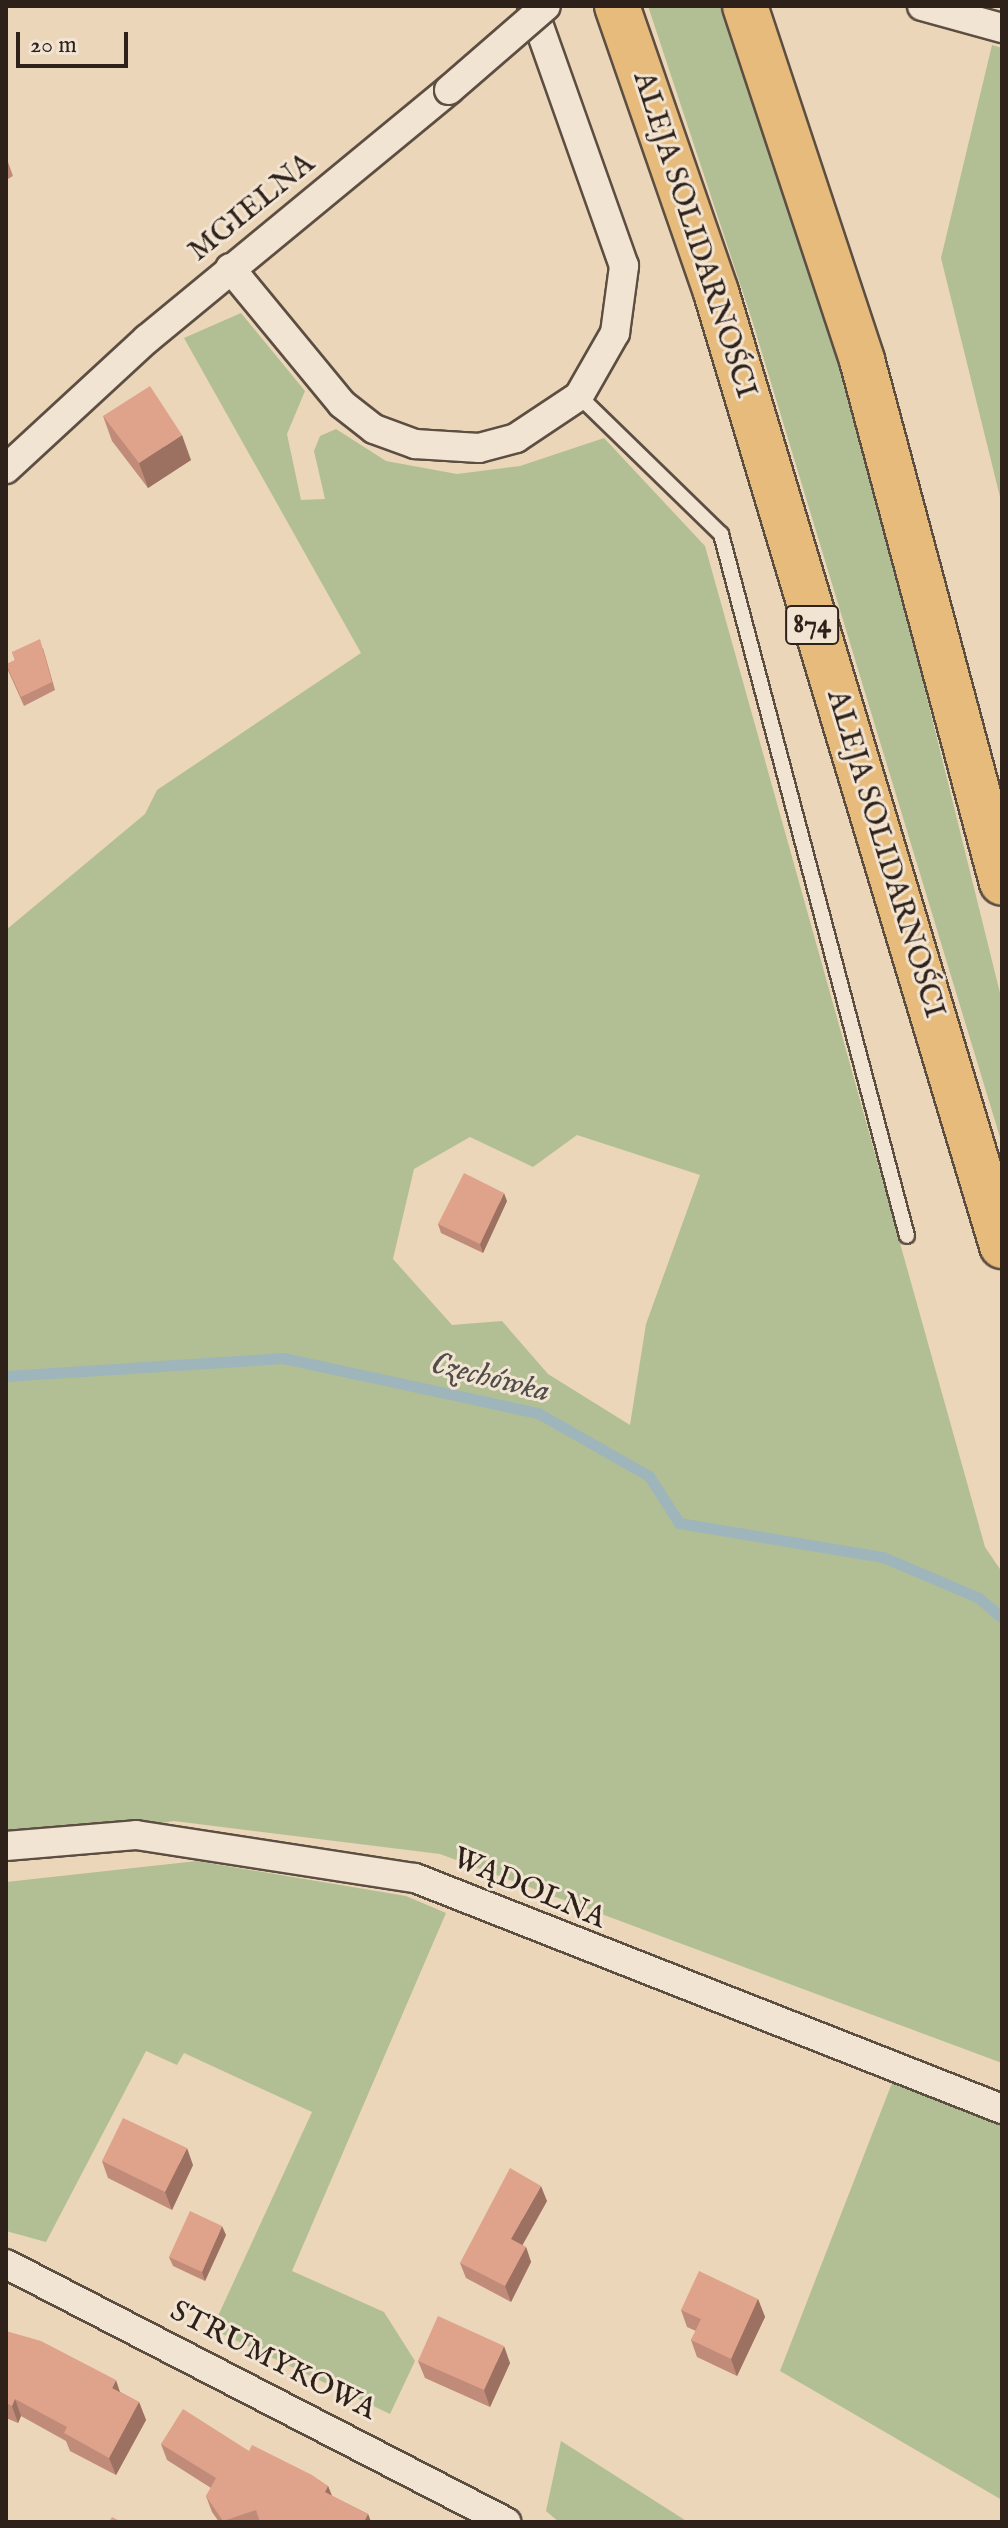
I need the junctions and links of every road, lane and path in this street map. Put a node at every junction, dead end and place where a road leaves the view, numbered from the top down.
1 (532, 6) edge
2 (546, 6) edge
3 (617, 6) edge
4 (745, 6) edge
5 (922, 6) edge
6 (1002, 28) edge
7 (230, 268) junction
8 (579, 396) junction
9 (6, 469) edge
10 (1002, 883) edge
11 (907, 1236) dead end
12 (1002, 1246) edge
13 (6, 1846) edge
14 (1002, 2109) edge
15 (6, 2264) edge
16 (506, 2522) edge

1 - 8 street
2 - 7 street, MGIELNA, bridge
3 - 12 main road, ALEJA SOLIDARNOŚCI / 874
4 - 10 main road
5 - 6 street
7 - 8 street
7 - 9 street, MGIELNA
8 - 11 lane
13 - 14 street, WĄDOLNA
15 - 16 street, STRUMYKOWA

